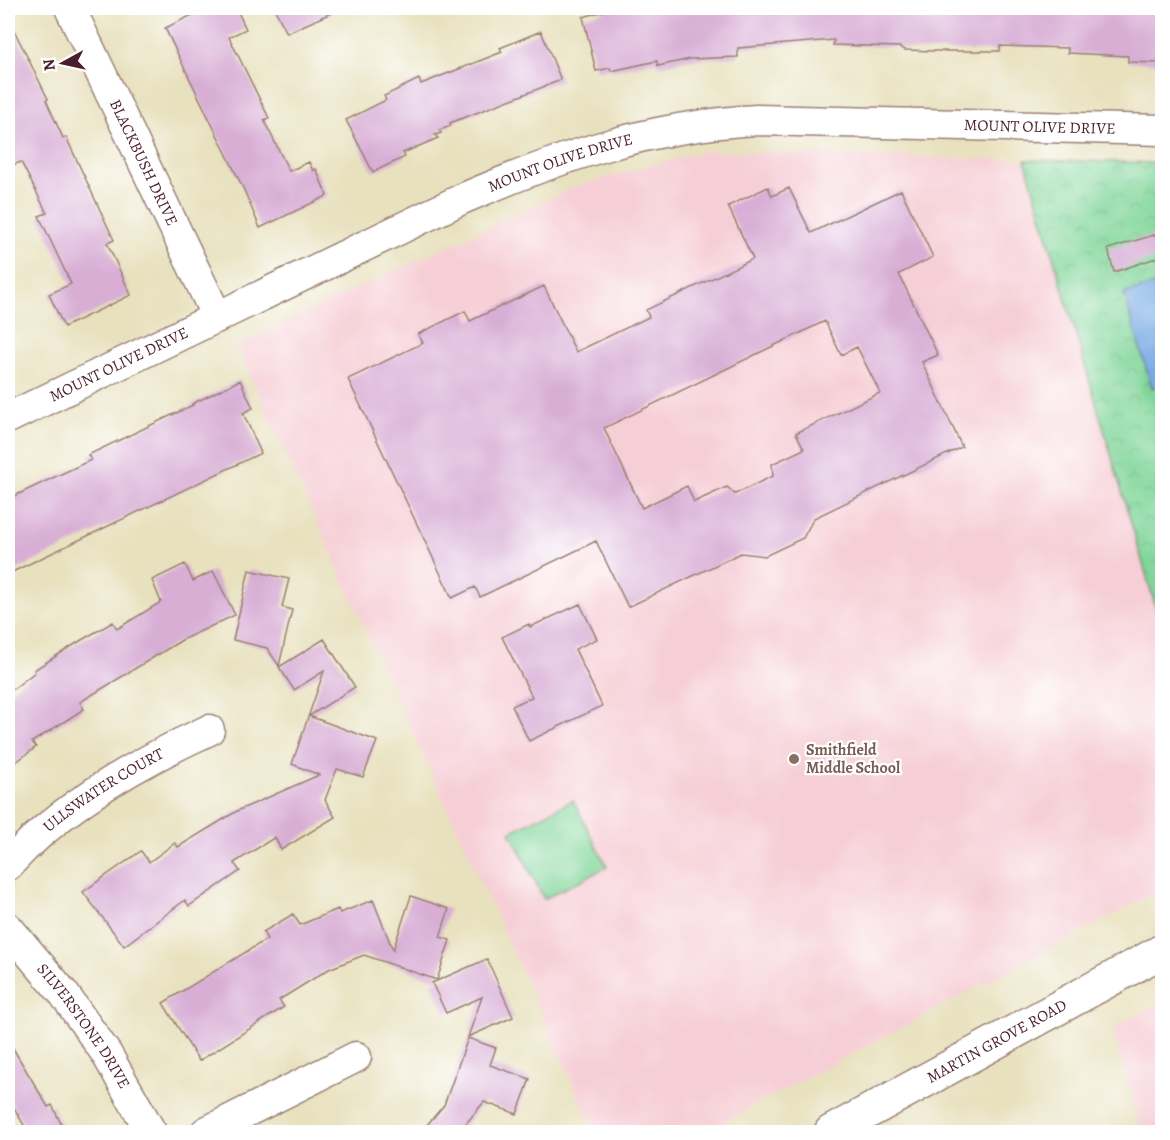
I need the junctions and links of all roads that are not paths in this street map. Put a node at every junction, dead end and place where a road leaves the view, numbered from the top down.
1 (70, 8) edge
2 (1162, 130) edge
3 (217, 317) junction
4 (8, 418) edge
5 (209, 730) dead end
6 (8, 865) edge
7 (8, 928) edge
8 (1162, 951) edge
9 (356, 1058) dead end
10 (151, 1132) edge
11 (206, 1132) edge
12 (831, 1132) edge

1 - 3 street, BLACKBUSH DRIVE
2 - 3 street, MOUNT OLIVE DRIVE
3 - 4 street, MOUNT OLIVE DRIVE
5 - 6 street, ULLSWATER COURT
7 - 10 street, SILVERSTONE DRIVE
8 - 12 main road, MARTIN GROVE ROAD
9 - 11 street

